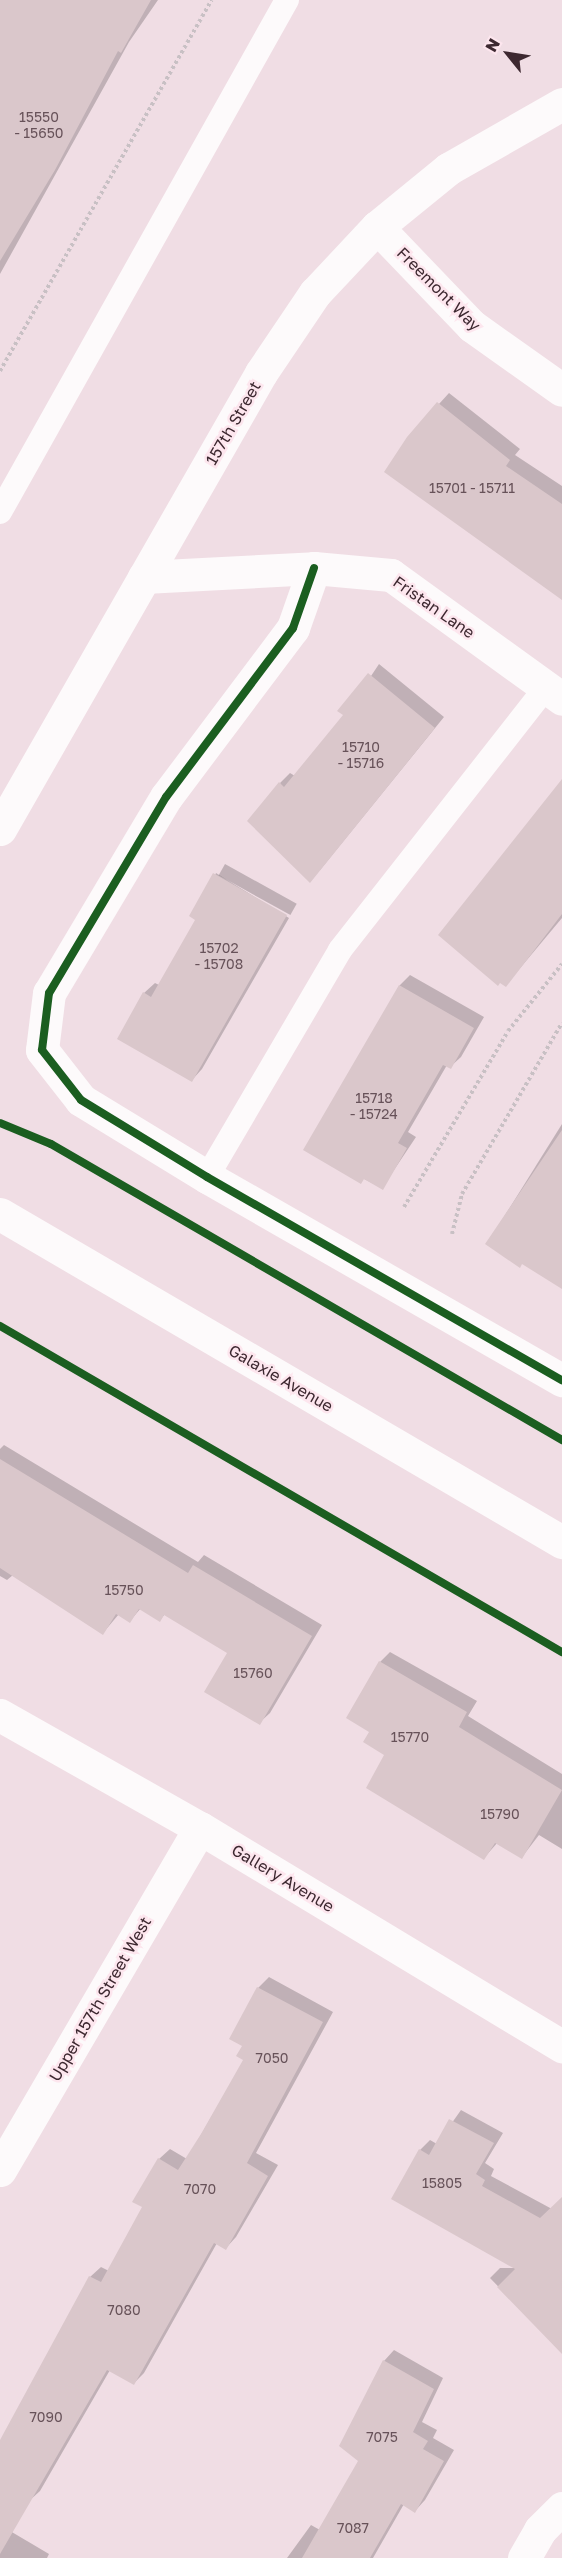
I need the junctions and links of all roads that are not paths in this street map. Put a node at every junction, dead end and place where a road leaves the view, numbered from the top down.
1 (287, 0) edge
2 (562, 104) edge
3 (377, 227) junction
4 (562, 390) edge
5 (0, 512) edge
6 (314, 568) junction
7 (144, 578) junction
8 (554, 693) edge
9 (0, 829) edge
10 (207, 1177) junction
11 (0, 1214) edge
12 (562, 1380) edge
13 (562, 1542) edge
14 (0, 1715) edge
15 (200, 1828) junction
16 (562, 2046) edge
17 (0, 2170) edge
18 (562, 2508) edge
19 (524, 2558) edge

1 - 5 lane
2 - 3 street, 157th Street
3 - 4 street, Freemont Way
3 - 7 street, 157th Street
6 - 7 street, Fristan Lane
6 - 8 street, Fristan Lane
6 - 10 street
7 - 9 street, 157th Street
8 - 10 lane
10 - 12 street
11 - 13 street, Galaxie Avenue
14 - 15 street, Gallery Avenue
15 - 16 street, Gallery Avenue
15 - 17 street, Upper 157th Street West
18 - 19 street

